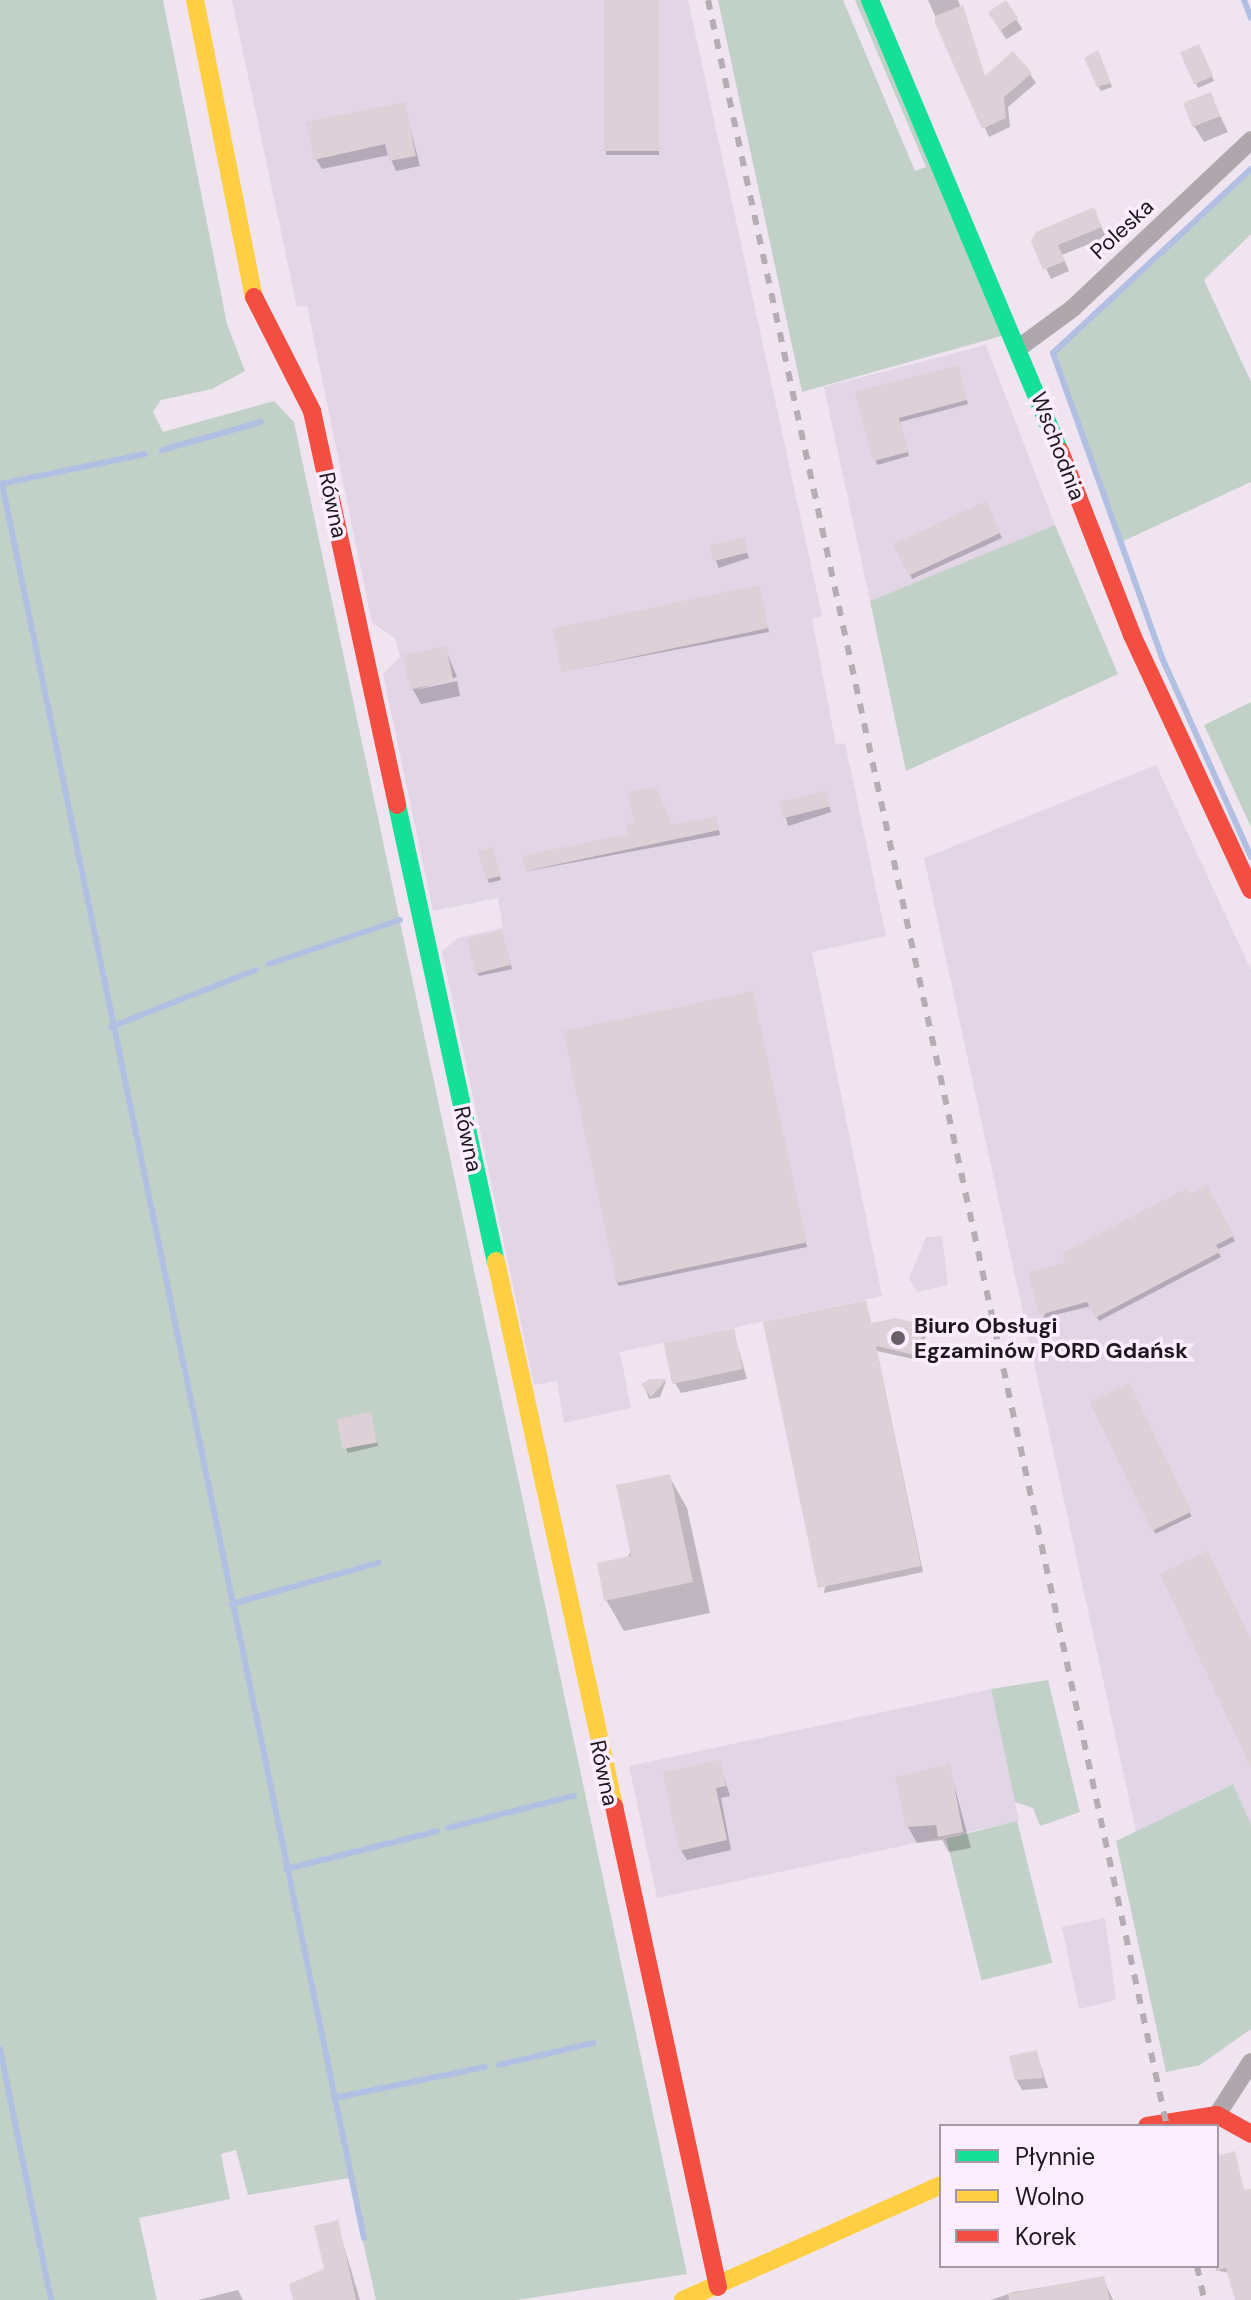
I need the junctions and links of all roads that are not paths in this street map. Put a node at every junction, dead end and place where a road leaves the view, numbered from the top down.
1 (195, 0) edge
2 (870, 0) edge
3 (1251, 140) edge
4 (1020, 347) junction
5 (1251, 890) edge
6 (1251, 2062) edge
7 (1217, 2115) junction
8 (1160, 2124) edge
9 (1251, 2134) edge
10 (939, 2186) edge
11 (718, 2287) junction
12 (683, 2300) edge

1 - 11 street, Równa
2 - 4 street, Wschodnia
3 - 4 street, Poleska
4 - 5 street, Wschodnia
6 - 7 street
7 - 8 street
7 - 9 street
10 - 11 street
11 - 12 street

